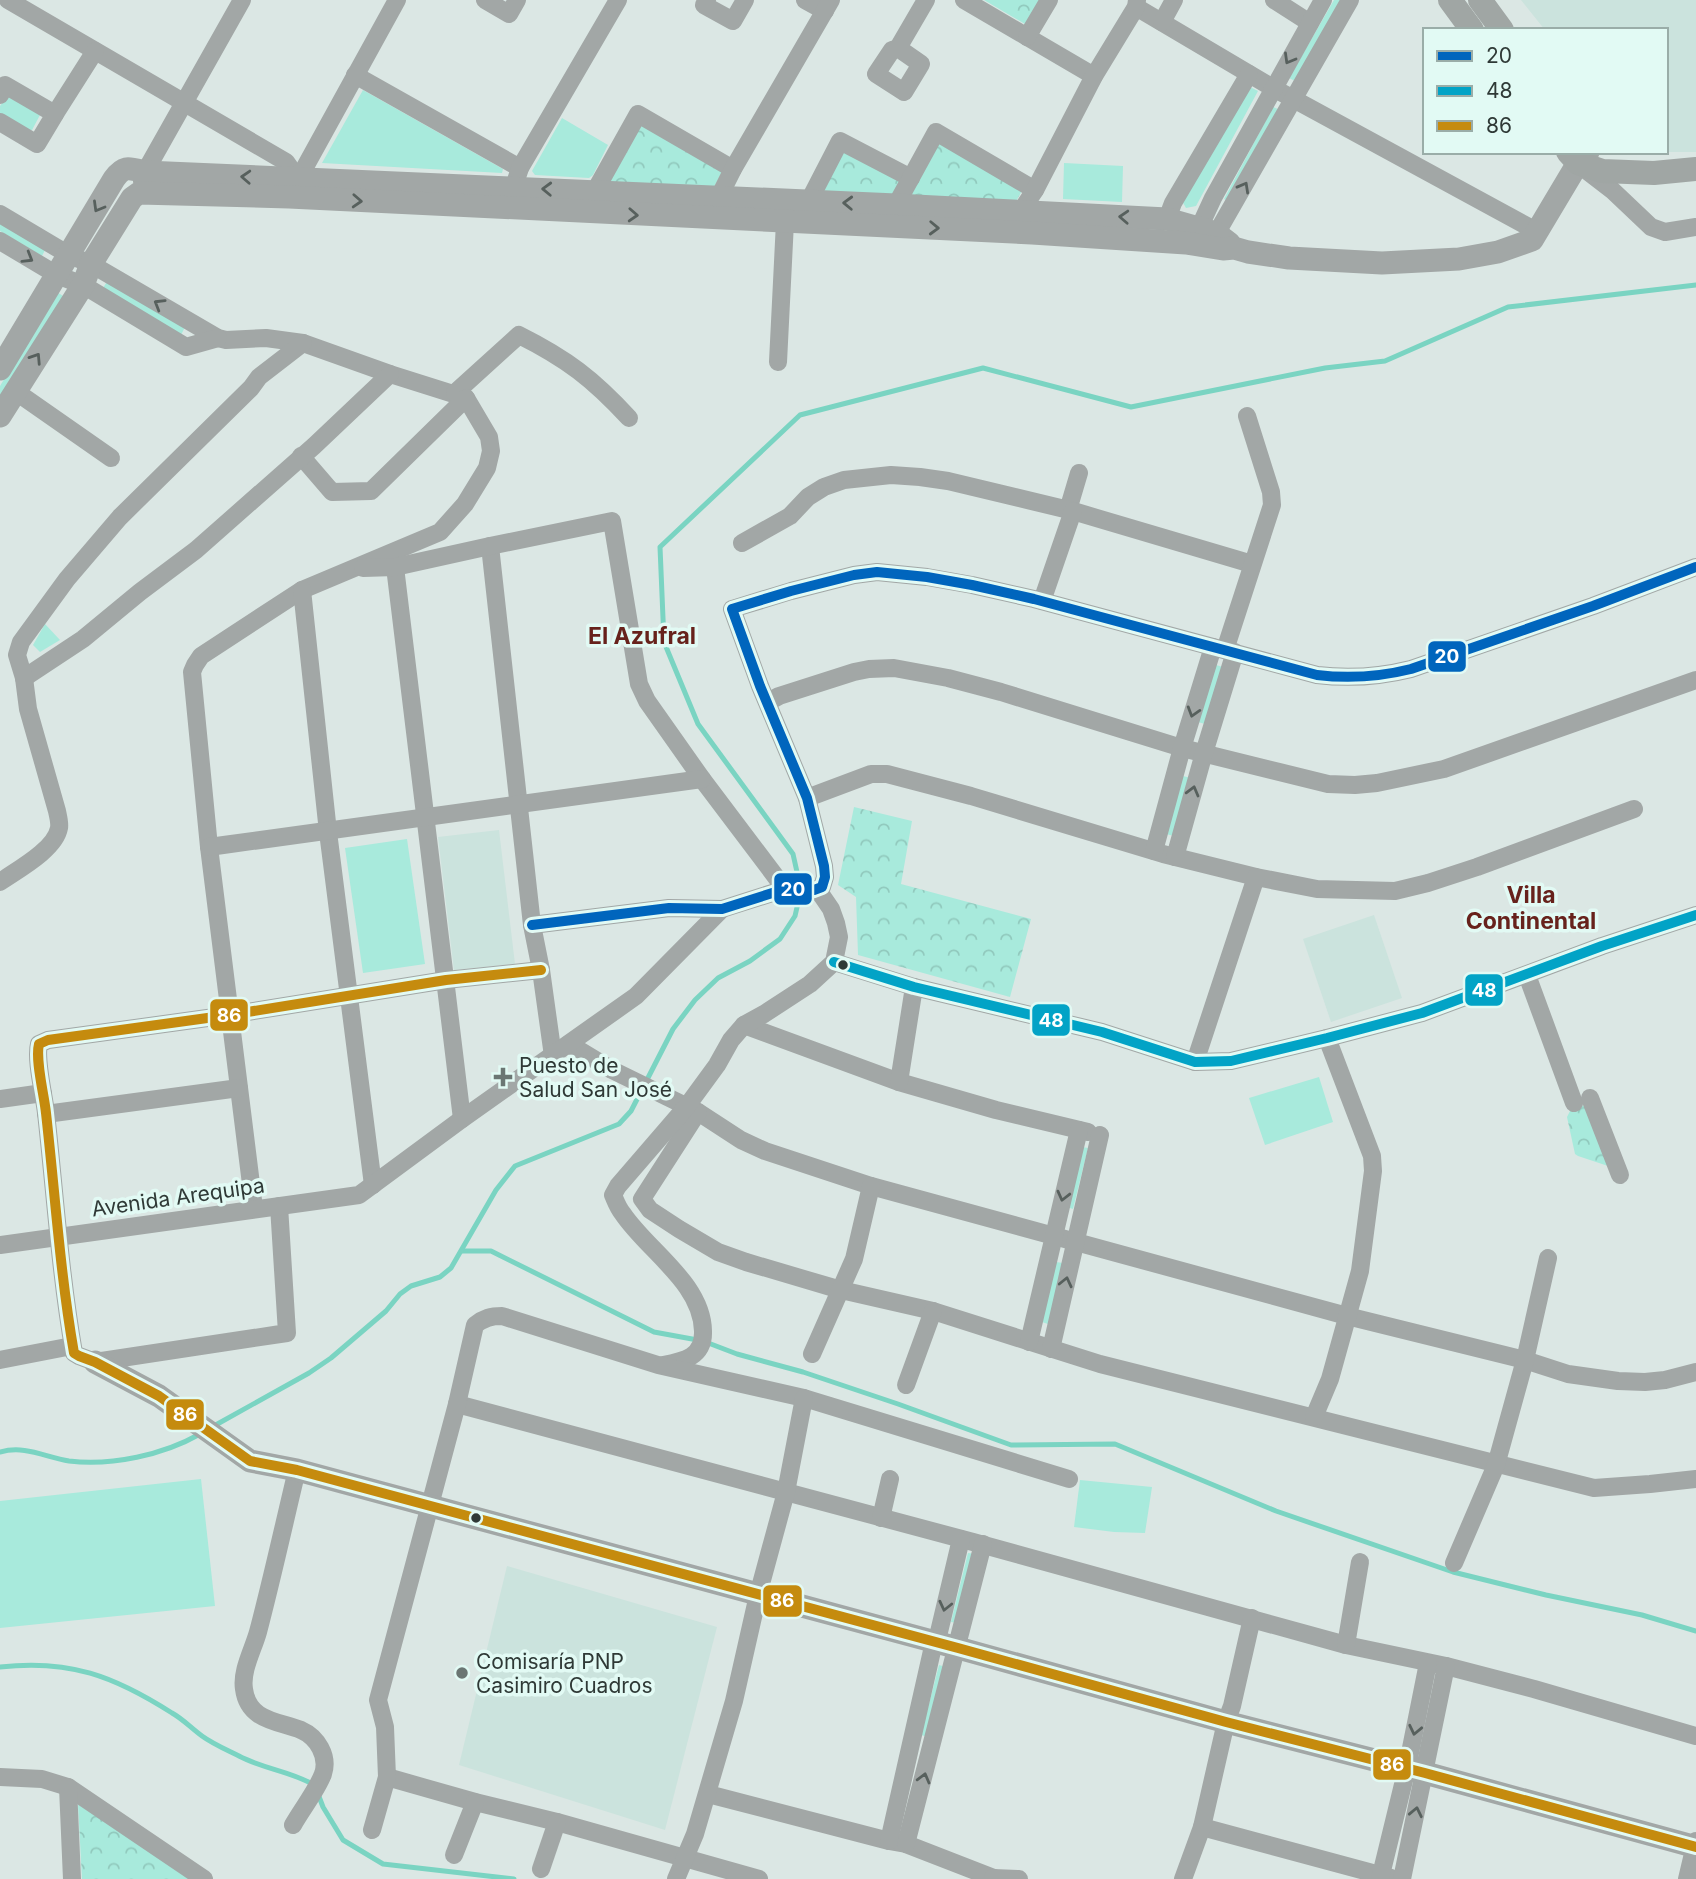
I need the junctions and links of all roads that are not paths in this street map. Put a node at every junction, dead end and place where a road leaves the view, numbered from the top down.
1 (8, 0) edge
2 (242, 0) edge
3 (397, 0) edge
4 (485, 0) edge
5 (517, 0) edge
6 (618, 0) edge
7 (707, 0) edge
8 (745, 0) edge
9 (806, 0) edge
10 (926, 0) edge
11 (964, 0) edge
12 (1049, 0) edge
13 (1174, 0) edge
14 (1274, 0) edge
15 (1323, 0) edge
16 (1349, 0) edge
17 (1450, 0) edge
18 (1480, 0) edge
19 (1137, 3) edge
20 (828, 6) edge
21 (1162, 22) junction
22 (1310, 23) junction
23 (1471, 28) edge
24 (1501, 28) edge
25 (1027, 37) junction
26 (898, 48) dead end
27 (95, 51) junction
28 (1249, 74) junction
29 (355, 75) junction
30 (1094, 76) junction
31 (1273, 88) junction
32 (0, 94) edge
33 (1293, 99) junction
34 (185, 103) junction
35 (55, 114) junction
36 (0, 122) edge
37 (1606, 154) edge
38 (1578, 156) edge
39 (733, 169) junction
40 (1696, 169) edge
41 (1627, 171) junction
42 (911, 178) junction
43 (142, 182) junction
44 (294, 188) junction
45 (513, 188) junction
46 (1035, 190) junction
47 (595, 191) junction
48 (808, 201) junction
49 (897, 205) junction
50 (717, 208) junction
51 (1632, 210) junction
52 (0, 214) edge
53 (1167, 219) junction
54 (1017, 221) junction
55 (785, 222) junction
56 (1696, 227) edge
57 (1538, 232) junction
58 (1204, 237) junction
59 (0, 241) edge
60 (69, 256) junction
61 (87, 274) junction
62 (57, 275) junction
63 (303, 343) junction
64 (778, 362) dead end
65 (0, 369) edge
66 (390, 374) junction
67 (15, 391) junction
68 (461, 396) junction
69 (0, 416) edge
70 (1247, 416) dead end
71 (629, 418) dead end
72 (301, 456) junction
73 (111, 458) dead end
74 (1079, 473) dead end
75 (1070, 511) junction
76 (742, 543) dead end
77 (490, 545) junction
78 (1252, 564) junction
79 (396, 567) junction
80 (1696, 567) edge
81 (349, 569) junction
82 (302, 590) junction
83 (1042, 601) junction
84 (1224, 649) junction
85 (24, 678) junction
86 (1696, 680) edge
87 (768, 702) junction
88 (1182, 748) junction
89 (1203, 753) junction
90 (702, 779) junction
91 (807, 798) junction
92 (519, 805) junction
93 (1634, 809) dead end
94 (424, 819) junction
95 (328, 832) junction
96 (209, 847) junction
97 (1154, 851) junction
98 (1175, 857) junction
99 (1256, 877) junction
100 (0, 882) edge
101 (785, 889) junction
102 (816, 890) junction
103 (722, 909) junction
104 (1696, 915) edge
105 (532, 925) junction
106 (834, 962) junction
107 (541, 970) junction
108 (1527, 975) junction
109 (446, 980) junction
110 (914, 987) junction
111 (349, 995) junction
112 (229, 1015) junction
113 (744, 1025) junction
114 (1326, 1038) junction
115 (574, 1048) junction
116 (553, 1056) junction
117 (1195, 1062) junction
118 (899, 1082) junction
119 (239, 1088) junction
120 (43, 1093) junction
121 (0, 1099) edge
122 (688, 1107) junction
123 (46, 1114) junction
124 (461, 1119) junction
125 (1089, 1132) junction
126 (1620, 1175) dead end
127 (373, 1185) junction
128 (872, 1185) junction
129 (279, 1206) junction
130 (254, 1208) junction
131 (1053, 1235) junction
132 (58, 1237) junction
133 (1076, 1241) junction
134 (0, 1245) edge
135 (1548, 1258) dead end
136 (841, 1290) junction
137 (933, 1311) junction
138 (1348, 1316) junction
139 (1029, 1342) junction
140 (72, 1346) junction
141 (1051, 1349) junction
142 (812, 1354) dead end
143 (0, 1360) edge
144 (1525, 1360) junction
145 (96, 1362) junction
146 (658, 1366) junction
147 (1696, 1372) edge
148 (906, 1385) dead end
149 (804, 1398) junction
150 (457, 1404) junction
151 (1314, 1418) junction
152 (1496, 1465) junction
153 (297, 1470) junction
154 (890, 1479) dead end
155 (1069, 1479) dead end
156 (1696, 1479) edge
157 (786, 1492) junction
158 (430, 1506) junction
159 (881, 1518) junction
160 (961, 1539) junction
161 (983, 1544) junction
162 (1360, 1562) dead end
163 (1454, 1563) dead end
164 (758, 1595) junction
165 (1252, 1618) junction
166 (934, 1642) junction
167 (1346, 1645) junction
168 (958, 1648) junction
169 (1437, 1665) junction
170 (1226, 1722) junction
171 (1696, 1736) edge
172 (1416, 1770) junction
173 (0, 1777) edge
174 (387, 1777) junction
175 (68, 1787) junction
176 (708, 1794) junction
177 (475, 1802) junction
178 (557, 1822) junction
179 (293, 1825) dead end
180 (1202, 1827) junction
181 (372, 1830) dead end
182 (897, 1842) junction
183 (1696, 1845) edge
184 (454, 1855) dead end
185 (684, 1858) junction
186 (541, 1869) dead end
187 (994, 1878) edge
188 (1385, 1878) edge
189 (72, 1879) edge
190 (204, 1879) edge
191 (676, 1879) edge
192 (760, 1879) edge
193 (1019, 1879) edge
194 (1183, 1879) edge
195 (1402, 1879) edge
196 (1687, 1879) edge

1 - 27 street
2 - 34 street
3 - 29 street
4 - 5 street
6 - 45 street
7 - 8 street
9 - 20 street
10 - 26 street
11 - 25 street
12 - 25 street
13 - 21 street
14 - 22 street
15 - 22 street
16 - 33 street
17 - 23 main road
18 - 24 main road
19 - 21 street
19 - 30 street
20 - 39 street
21 - 28 street
22 -> 31 street
25 - 30 street
27 - 34 street
27 - 35 street
28 - 31 street
28 - 53 street
29 - 44 street
29 - 45 street
30 - 46 street
31 - 33 street
31 - 58 street
32 - 35 street
33 - 57 street
58 -> 33 street
34 - 43 street
34 - 44 street
35 - 36 street
37 - 41 main road
38 - 41 main road
38 - 51 street
38 - 57 street
39 - 47 street
39 - 50 street
40 - 41 main road
41 - 51 street
42 - 46 street
42 - 48 street
42 - 49 street
43 - 44 street
43 -> 60 street
43 - 61 street
44 - 45 street
47 -> 45 street
45 -> 50 street
46 - 54 street
47 - 50 street
49 -> 48 street
48 - 50 street
49 - 54 street
50 - 55 street
51 - 56 street
52 - 60 street
53 -> 54 street
53 - 58 street
55 -> 54 street
54 - 58 street
55 - 64 street
57 - 58 street
59 -> 62 street
60 - 61 street
60 - 62 street
61 - 62 street
61 - 63 street
67 -> 61 street
62 - 65 street
63 - 66 street
63 - 85 street
66 - 68 street
66 - 72 street
67 - 69 street
67 - 73 street
68 - 71 street
68 - 72 street
68 - 81 street
70 - 78 street
72 - 85 street
74 - 75 street
75 - 76 street
75 - 78 street
75 - 83 street
77 - 79 street
77 - 90 street
77 - 92 street
78 - 84 street
79 - 81 street
79 - 94 street
80 - 84 street
81 - 82 street
82 - 95 street
82 - 96 street
83 - 84 street
83 - 87 street
84 -> 88 street
84 - 89 street
85 - 100 street
86 - 89 street
87 - 88 street
87 - 91 street
88 - 89 street
88 - 97 street
98 -> 89 street
90 - 92 street
90 - 101 street
91 - 97 street
91 - 102 street
92 - 94 street
92 - 105 street
93 - 99 street
94 - 95 street
94 - 109 street
95 - 96 street
95 - 111 street
96 - 112 street
97 - 98 street
98 - 99 street
99 - 117 street
101 - 102 street
101 - 103 street
102 - 106 street
103 - 105 street
103 - 115 street, Avenida Arequipa
104 - 108 street
105 - 107 street
106 - 110 street
106 - 113 street
107 - 109 street
107 - 116 street
108 - 114 street
108 - 126 street
109 - 111 street
109 - 124 street
110 - 117 street
110 - 118 street
111 - 112 street
111 - 127 street
112 - 119 street
112 - 120 street
113 - 118 street
113 - 122 street
114 - 117 street
114 - 138 street
115 - 116 street, Avenida Arequipa
115 - 122 street
116 - 124 street, Avenida Arequipa
118 - 125 street
119 - 123 street
119 - 130 street
120 - 121 street
120 - 123 street
122 - 128 street
122 - 136 street
122 - 146 street
123 - 132 street
124 - 127 street, Avenida Arequipa
125 -> 131 street
125 - 133 street
127 - 129 street, Avenida Arequipa
128 - 131 street
128 - 136 street
129 - 130 street, Avenida Arequipa
129 - 145 street
130 - 132 street, Avenida Arequipa
131 - 133 street
131 - 139 street
132 - 134 street, Avenida Arequipa
132 - 140 street
133 - 138 street
141 -> 133 street
135 - 144 street
136 - 137 street
136 - 142 street
137 - 139 street
137 - 148 street
138 - 144 street
138 - 151 street
139 - 141 street
140 - 143 street
140 - 145 street
141 - 151 street
144 - 147 street
144 - 152 street
145 - 153 street
146 - 149 street
146 - 150 street
149 - 155 street
149 - 157 street
150 - 157 street
150 - 158 street
151 - 152 street
152 - 156 street
152 - 163 street
153 - 158 street
153 - 179 street
154 - 159 street
157 - 159 street
157 - 164 street
158 - 164 street
158 - 174 street
159 - 160 street
160 - 161 street
160 -> 166 street
161 - 165 street
161 - 168 street
162 - 167 street
164 - 166 street
164 - 176 street
165 - 167 street
165 - 170 street
166 - 168 street
166 - 182 street
167 - 169 street
168 - 170 street
182 -> 168 street
169 - 171 street
169 - 172 street
170 - 172 street
170 - 180 street
172 - 183 street
172 - 188 street
195 -> 172 street
173 - 175 street
174 - 177 street
174 - 181 street
175 - 189 street
175 - 190 street
176 - 182 street
176 - 185 street
177 - 178 street
177 - 184 street
178 - 185 street
178 - 186 street
180 - 188 street
180 - 194 street
182 - 187 street
183 - 196 street
185 - 191 street
185 - 192 street
187 - 193 street

